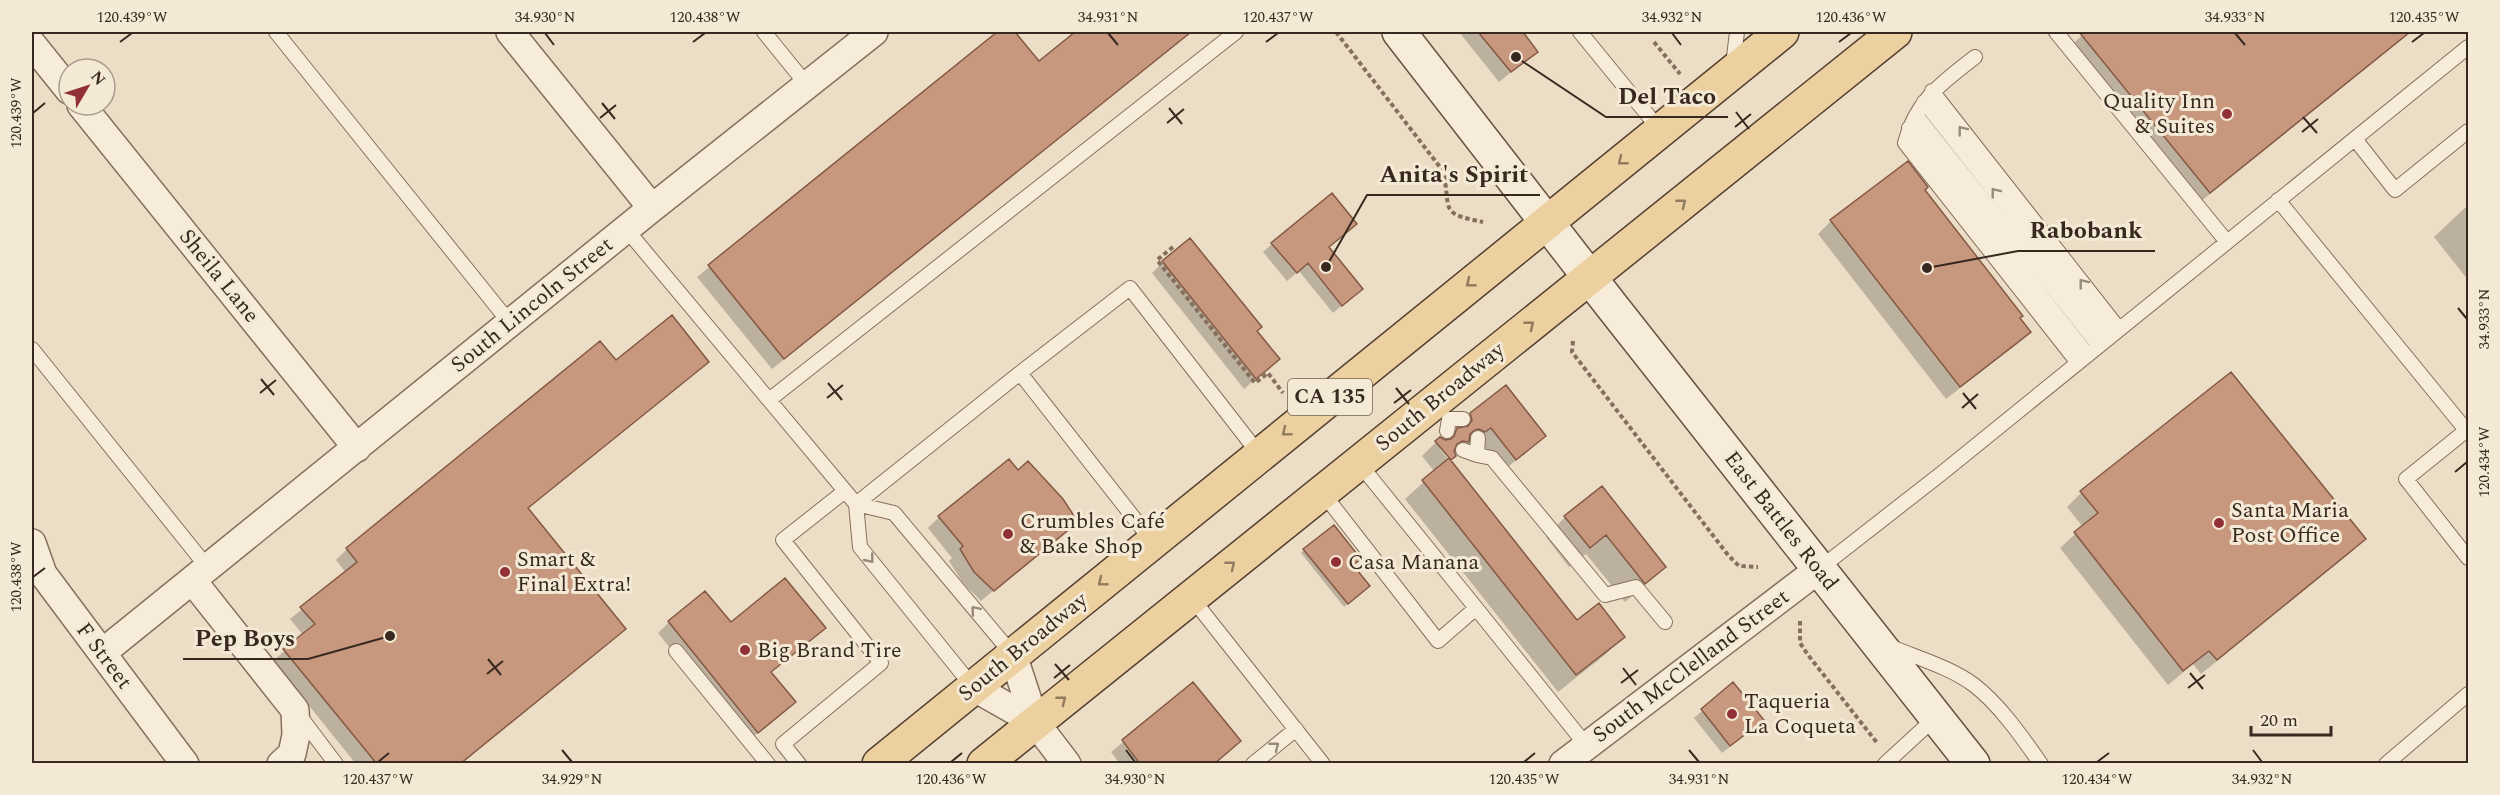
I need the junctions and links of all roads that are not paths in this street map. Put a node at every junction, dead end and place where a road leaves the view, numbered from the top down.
1 (276, 32) edge
2 (510, 32) edge
3 (764, 32) edge
4 (874, 32) edge
5 (1236, 32) edge
6 (1399, 32) edge
7 (1580, 32) edge
8 (1737, 32) edge
9 (1782, 32) edge
10 (1895, 32) edge
11 (2056, 32) edge
12 (32, 44) edge
13 (2469, 47) edge
14 (1975, 57) dead end
15 (1732, 72) junction
16 (57, 75) edge
17 (807, 85) junction
18 (1928, 96) junction
19 (1916, 115) junction
20 (91, 117) edge
21 (1660, 130) junction
22 (2469, 131) edge
23 (2355, 139) junction
24 (2278, 201) junction
25 (652, 208) junction
26 (1546, 221) junction
27 (626, 229) junction
28 (2227, 242) junction
29 (1589, 277) junction
30 (510, 323) junction
31 (2099, 346) junction
32 (32, 349) edge
33 (1020, 373) junction
34 (769, 400) junction
35 (2467, 429) edge
36 (1478, 438) dead end
37 (357, 448) junction
38 (1463, 450) dead end
39 (1259, 454) junction
40 (1477, 455) junction
41 (1359, 462) junction
42 (845, 491) junction
43 (1322, 492) junction
44 (856, 504) junction
45 (1152, 541) junction
46 (32, 543) edge
47 (2469, 558) edge
48 (1819, 569) junction
49 (200, 574) junction
50 (1191, 597) junction
51 (1476, 608) junction
52 (1665, 622) dead end
53 (1874, 639) junction
54 (676, 651) dead end
55 (102, 653) junction
56 (1013, 655) junction
57 (973, 687) junction
58 (2469, 694) edge
59 (295, 710) junction
60 (1936, 717) junction
61 (1035, 722) junction
62 (1296, 729) junction
63 (1586, 745) junction
64 (1887, 761) edge
65 (185, 764) edge
66 (281, 764) edge
67 (336, 764) edge
68 (768, 764) edge
69 (799, 764) edge
70 (879, 764) edge
71 (984, 764) edge
72 (1067, 764) edge
73 (1253, 764) edge
74 (1323, 764) edge
75 (1563, 764) edge
76 (1973, 764) edge
77 (2041, 764) edge
78 (2386, 764) edge

1 - 30 lane
2 - 25 street
3 - 17 lane
4 - 17 street, South Lincoln Street
5 - 34 lane
6 - 26 street, East Battles Road
7 - 21 lane
8 - 15 lane
9 - 15 main road, South Broadway / CA 135
29 -> 10 main road, South Broadway / CA 135
11 - 28 lane
12 - 16 street
13 - 23 lane
14 - 18 lane
15 - 21 main road, South Broadway / CA 135
17 - 25 street, South Lincoln Street
18 - 19 lane
31 -> 18 lane
19 - 31 lane
19 - 31 lane
20 - 37 street, Sheila Lane
21 -> 26 main road, South Broadway / CA 135
22 - 23 lane
23 - 24 lane
24 - 28 lane
24 - 35 lane
25 - 27 street, South Lincoln Street
26 - 29 street, East Battles Road
26 -> 39 main road, South Broadway / CA 135
27 - 30 street, South Lincoln Street
27 - 34 lane
28 - 31 lane
41 -> 29 main road, South Broadway / CA 135
29 - 48 street, East Battles Road
30 - 37 street, South Lincoln Street
31 - 48 lane
32 - 49 lane
33 - 39 lane
33 - 44 lane
33 - 45 lane
34 - 42 lane
35 - 47 lane
36 - 40 lane
37 - 49 street, South Lincoln Street
38 - 40 lane
39 - 45 main road, South Broadway / CA 135
40 - 52 lane
41 - 43 main road, South Broadway / CA 135
41 - 51 lane
42 - 44 lane
42 - 69 lane
50 -> 43 main road, South Broadway / CA 135
43 - 51 lane
56 -> 44 lane
44 -> 57 lane
45 -> 56 main road, South Broadway / CA 135
46 - 55 street, F Street
48 - 53 street, East Battles Road
48 - 63 street, South McClelland Street
49 - 55 street, South Lincoln Street
49 - 59 street
61 -> 50 main road, South Broadway / CA 135
50 - 62 lane
51 - 63 lane
53 - 60 street, East Battles Road
53 - 77 lane
54 - 68 lane
55 - 65 street, F Street
56 - 57 main road, South Broadway / CA 135
56 - 61 street
57 - 61 street
57 - 70 main road, South Broadway / CA 135
58 - 78 lane
59 - 66 street
59 - 67 lane
60 - 64 lane
60 - 76 street, East Battles Road
61 - 71 main road, South Broadway / CA 135
61 - 72 street
73 -> 62 lane
62 - 74 lane
63 - 75 street, South McClelland Street

